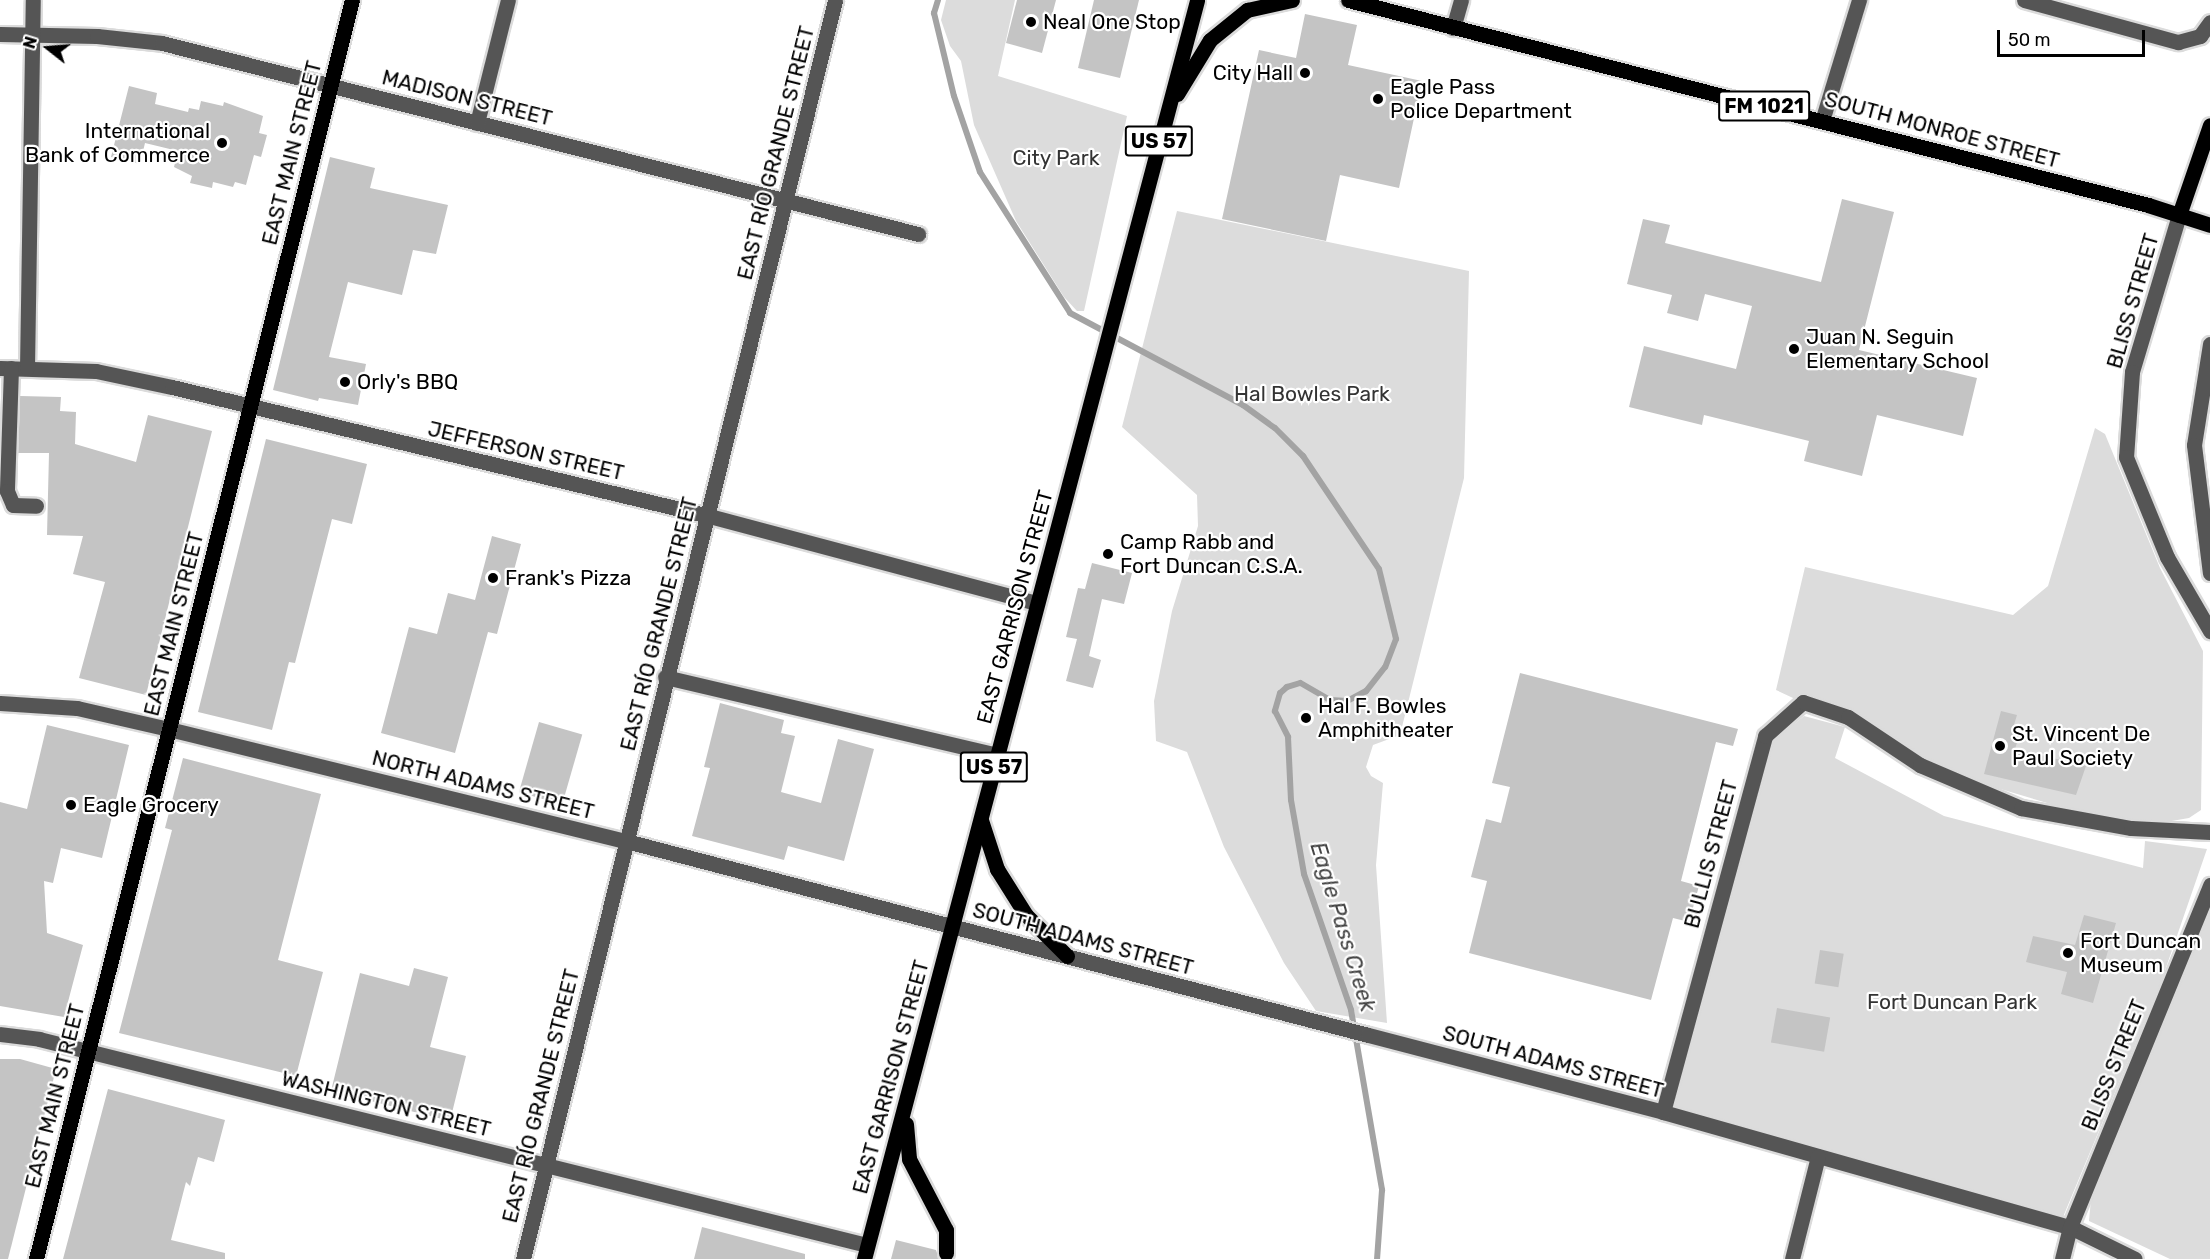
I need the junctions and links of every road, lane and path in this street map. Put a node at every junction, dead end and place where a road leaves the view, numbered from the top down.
1 (33, 0) edge
2 (352, 0) edge
3 (508, 0) edge
4 (835, 0) edge
5 (1197, 0) edge
6 (1292, 0) edge
7 (1348, 0) edge
8 (1461, 0) edge
9 (1859, 0) edge
10 (2024, 0) edge
11 (2210, 22) edge
12 (1453, 28) junction
13 (0, 34) edge
14 (32, 34) junction
15 (331, 85) junction
16 (1168, 110) junction
17 (1822, 121) junction
18 (477, 123) junction
19 (2210, 124) edge
20 (787, 199) junction
21 (2179, 215) junction
22 (2210, 225) edge
23 (918, 234) dead end
24 (2210, 344) edge
25 (13, 368) edge
26 (250, 407) junction
27 (36, 506) dead end
28 (709, 516) junction
29 (2210, 573) edge
30 (1037, 603) junction
31 (2210, 631) edge
32 (666, 677) junction
33 (0, 703) edge
34 (169, 729) junction
35 (998, 755) junction
36 (981, 820) junction
37 (2210, 832) edge
38 (626, 841) junction
39 (2209, 895) edge
40 (953, 927) junction
41 (1067, 956) junction
42 (0, 1034) edge
43 (87, 1052) junction
44 (905, 1109) junction
45 (1663, 1112) junction
46 (1818, 1156) junction
47 (546, 1166) junction
48 (2070, 1227) junction
49 (865, 1252) edge
50 (946, 1253) dead end
51 (36, 1259) edge
52 (523, 1259) edge
53 (1792, 1259) edge
54 (2062, 1259) edge
55 (2135, 1259) edge

1 - 14 street
2 - 15 main road, EAST MAIN STREET
3 - 18 street
4 - 20 street, EAST RÍO GRANDE STREET
5 - 16 main road, EAST GARRISON STREET / US 57
6 - 16 main road
7 - 12 main road, SOUTH MONROE STREET / FM 1021
8 - 12 street
9 - 17 street
10 - 11 street
12 - 17 main road, SOUTH MONROE STREET / FM 1021
13 - 14 street, MADISON STREET
14 - 15 street, MADISON STREET
14 - 25 street
15 - 18 street, MADISON STREET
15 - 26 main road, EAST MAIN STREET
16 - 30 main road, EAST GARRISON STREET / US 57
17 - 21 main road, SOUTH MONROE STREET / FM 1021
18 - 20 street, MADISON STREET
19 - 21 main road
20 - 23 street, MADISON STREET
20 - 28 street, EAST RÍO GRANDE STREET
21 - 22 main road, SOUTH MONROE STREET
21 - 31 street, BLISS STREET
24 - 29 street
25 - 26 street, JEFFERSON STREET
25 - 27 street
26 - 28 street, JEFFERSON STREET
26 - 34 main road, EAST MAIN STREET
28 - 30 street, JEFFERSON STREET
28 - 32 street, EAST RÍO GRANDE STREET
30 - 35 main road, EAST GARRISON STREET / US 57
32 - 35 street
32 - 38 street, EAST RÍO GRANDE STREET
33 - 34 street, NORTH ADAMS STREET
34 - 38 street, NORTH ADAMS STREET
34 - 43 main road, EAST MAIN STREET
35 - 36 main road, EAST GARRISON STREET / US 57
36 - 40 main road, EAST GARRISON STREET / US 57
36 - 41 main road
37 - 45 street, BULLIS STREET
38 - 40 street, NORTH ADAMS STREET
38 - 47 street, EAST RÍO GRANDE STREET
39 - 48 street, BLISS STREET
40 - 41 street, SOUTH ADAMS STREET
40 - 44 main road, EAST GARRISON STREET / US 57
41 - 45 street, SOUTH ADAMS STREET
42 - 43 street, WASHINGTON STREET
43 - 47 street, WASHINGTON STREET
43 - 51 main road, EAST MAIN STREET
44 - 49 main road, EAST GARRISON STREET / US 57
44 - 50 main road, US 57
45 - 46 street, SOUTH ADAMS STREET
46 - 48 street, SOUTH ADAMS STREET
46 - 53 street
47 - 49 street, WASHINGTON STREET
47 - 52 street, EAST RÍO GRANDE STREET
48 - 54 street, BLISS STREET
48 - 55 street, SOUTH ADAMS STREET

